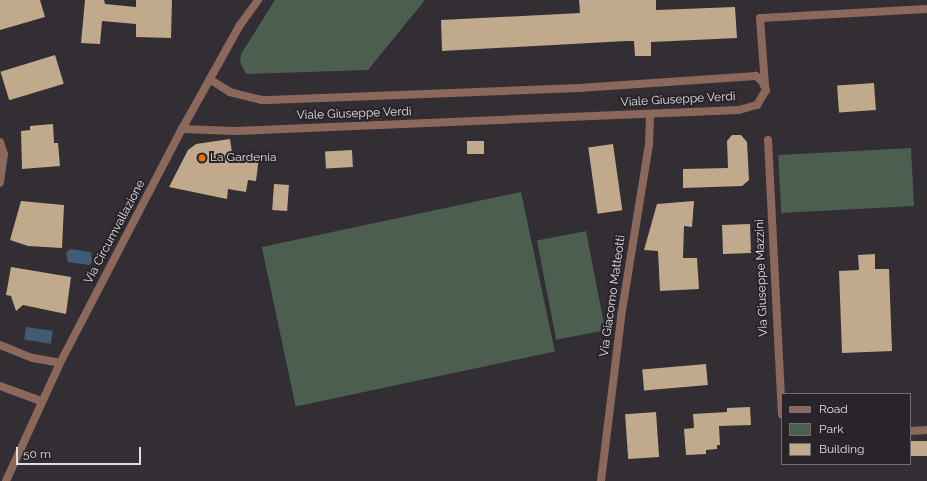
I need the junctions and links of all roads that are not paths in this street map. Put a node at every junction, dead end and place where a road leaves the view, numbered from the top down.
1 (258, 0) edge
2 (927, 9) edge
3 (211, 80) junction
4 (766, 90) junction
5 (650, 114) junction
6 (182, 129) junction
7 (768, 140) dead end
8 (0, 142) edge
9 (0, 183) edge
10 (0, 345) edge
11 (60, 363) junction
12 (0, 386) edge
13 (781, 395) edge
14 (41, 401) junction
15 (927, 430) edge
16 (911, 431) edge
17 (6, 481) edge
18 (601, 481) edge

1 - 3 street, Via Circumvallazione
2 - 4 street
3 - 4 street, Viale Giuseppe Verdi
3 - 6 street, Via Circumvallazione
4 - 5 street, Viale Giuseppe Verdi
5 - 6 street, Viale Giuseppe Verdi
5 - 18 street, Via Giacomo Matteotti
6 - 11 street, Via Circumvallazione
7 - 13 street, Via Giuseppe Mazzini
8 - 9 street
10 - 11 street
11 - 14 street, Via Circumvallazione
12 - 14 street
14 - 17 street, Via Circumvallazione
15 - 16 street

